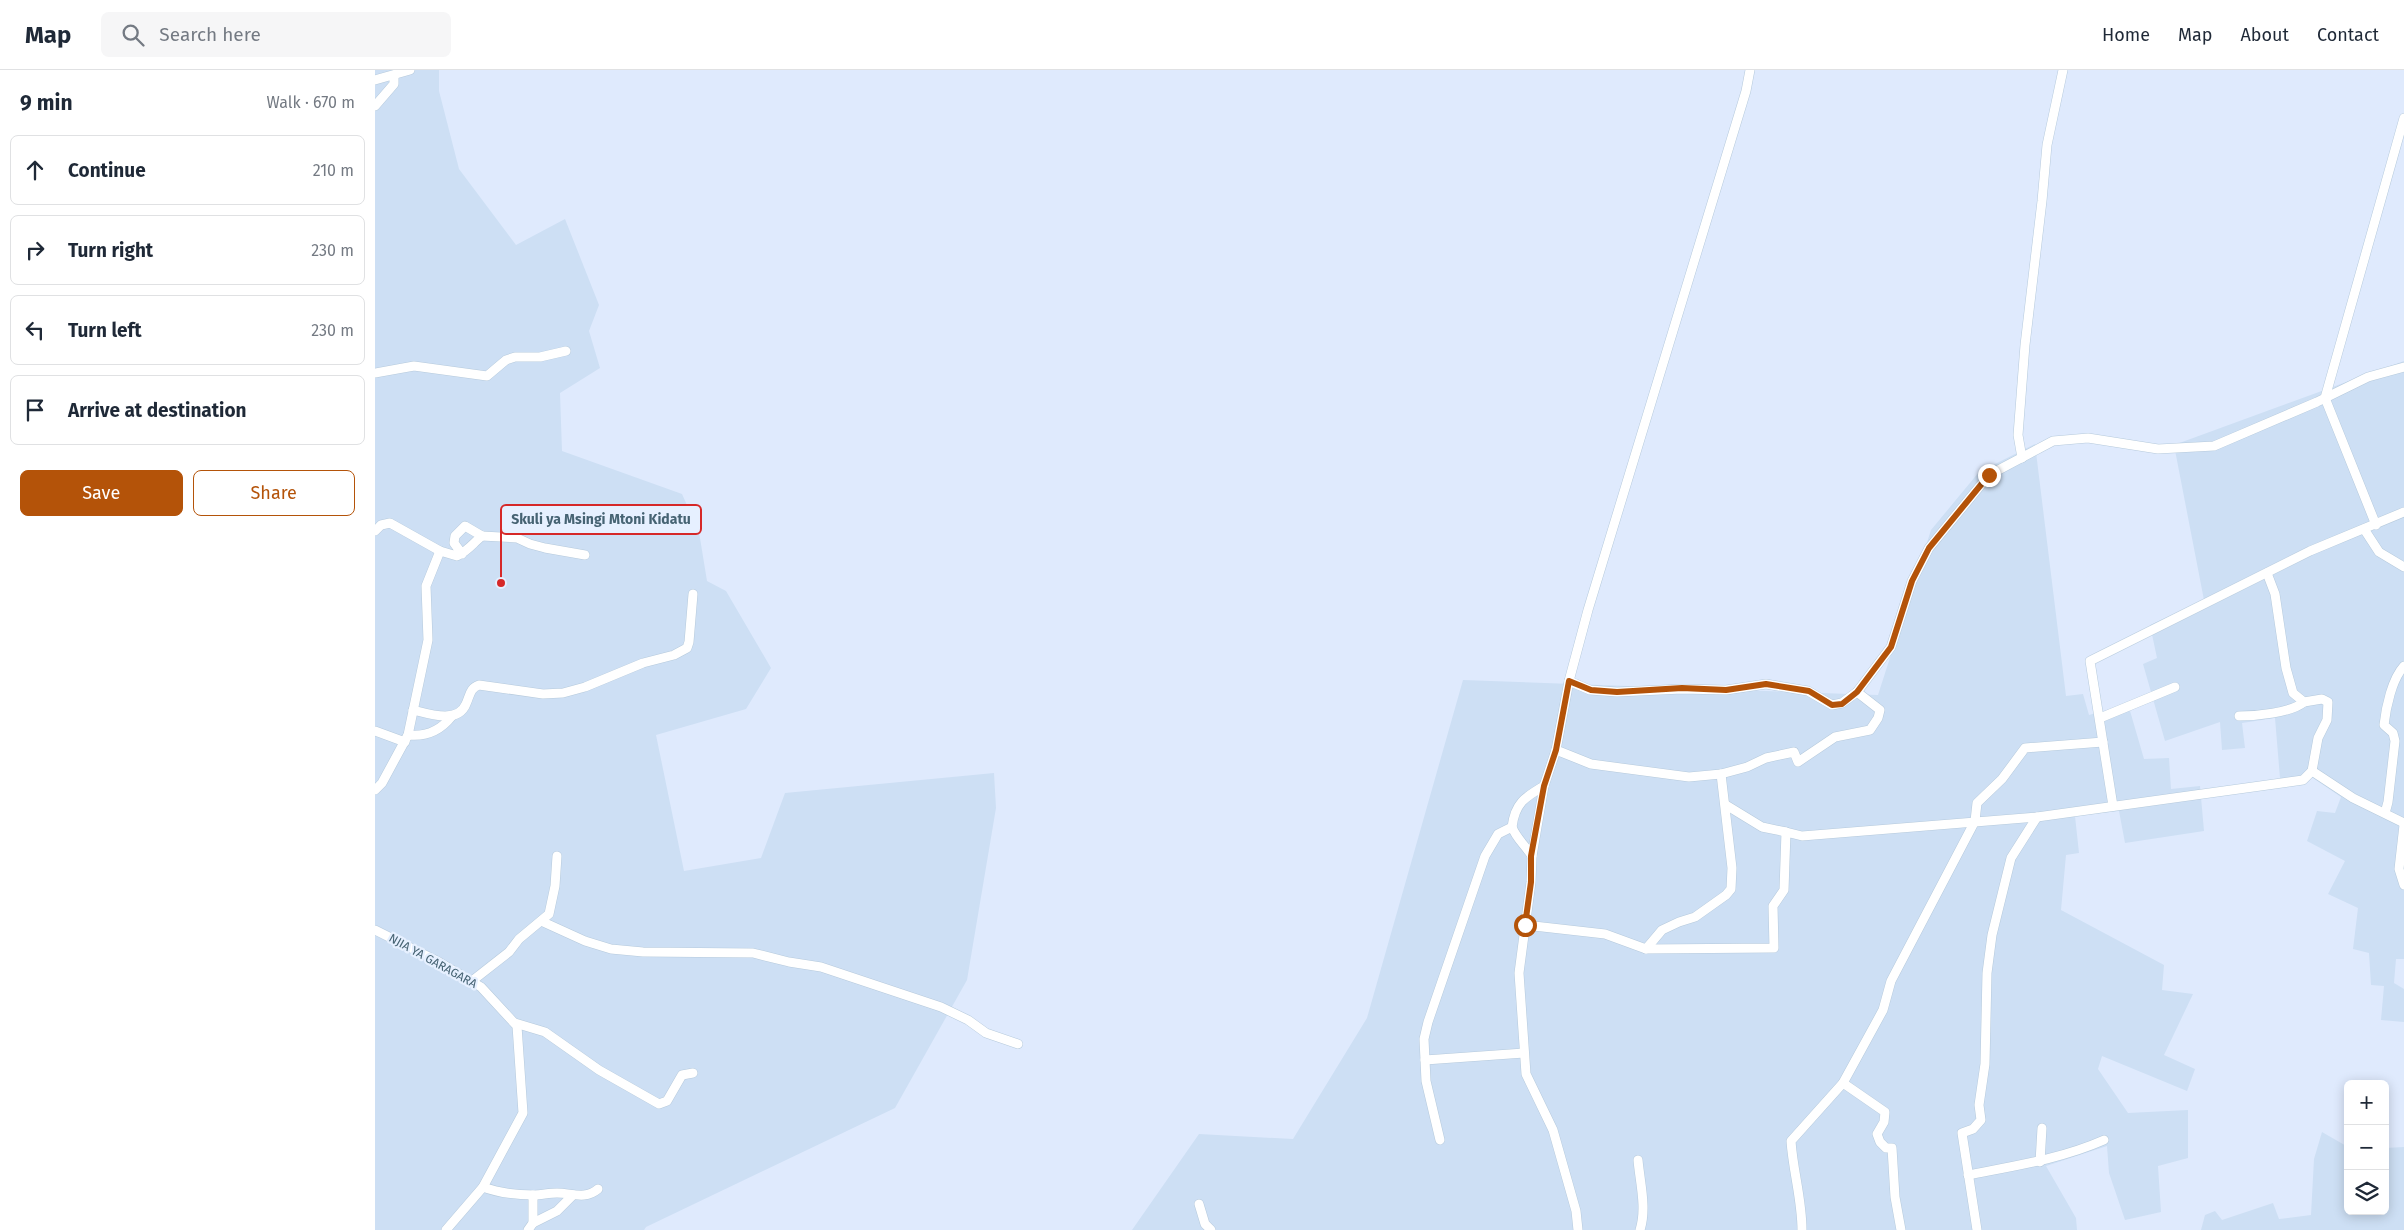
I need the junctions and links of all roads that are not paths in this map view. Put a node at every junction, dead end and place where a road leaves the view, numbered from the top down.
1 (410, 70) edge
2 (1750, 70) edge
3 (2063, 70) edge
4 (393, 76) junction
5 (375, 80) edge
6 (375, 106) edge
7 (2404, 118) edge
8 (566, 351) dead end
9 (2404, 367) edge
10 (375, 373) edge
11 (2325, 398) junction
12 (2022, 458) junction
13 (2404, 512) edge
14 (2377, 525) junction
15 (2364, 529) junction
16 (375, 531) edge
17 (482, 536) junction
18 (440, 551) junction
19 (462, 554) junction
20 (585, 555) dead end
21 (2404, 567) edge
22 (2267, 573) junction
23 (693, 594) dead end
24 (2404, 666) edge
25 (1569, 681) junction
26 (2175, 687) dead end
27 (1857, 692) junction
28 (2304, 702) junction
29 (413, 710) junction
30 (452, 716) junction
31 (2239, 716) dead end
32 (2100, 718) junction
33 (375, 731) edge
34 (407, 739) junction
35 (2103, 742) junction
36 (1556, 750) junction
37 (2312, 771) junction
38 (1721, 774) junction
39 (1544, 786) junction
40 (375, 790) edge
41 (1726, 805) junction
42 (2113, 806) junction
43 (2385, 813) junction
44 (2037, 817) junction
45 (1975, 821) junction
46 (2404, 824) edge
47 (1512, 827) junction
48 (1786, 832) junction
49 (557, 856) dead end
50 (1531, 856) junction
51 (2404, 885) edge
52 (541, 921) junction
53 (1525, 925) junction
54 (375, 930) edge
55 (1645, 949) junction
56 (472, 981) junction
57 (515, 1023) junction
58 (1018, 1044) dead end
59 (1524, 1053) junction
60 (1425, 1060) junction
61 (693, 1073) dead end
62 (1843, 1083) junction
63 (2042, 1128) dead end
64 (1440, 1140) dead end
65 (2104, 1140) dead end
66 (1638, 1160) dead end
67 (2040, 1162) junction
68 (1968, 1174) junction
69 (483, 1187) junction
70 (598, 1189) dead end
71 (533, 1195) junction
72 (573, 1195) junction
73 (1199, 1204) dead end
74 (531, 1226) edge
75 (446, 1230) edge
76 (1211, 1230) edge
77 (1578, 1230) edge
78 (1639, 1230) edge
79 (1802, 1230) edge
80 (1901, 1230) edge
81 (1977, 1230) edge

1 - 4 street
2 - 25 street
3 - 12 street
4 - 5 street
4 - 6 street
7 - 11 street
8 - 10 street
9 - 11 street
11 - 12 street
11 - 14 street
12 - 27 street
13 - 14 street
14 - 15 street
15 - 21 street
15 - 22 street
16 - 18 street
17 - 19 street
17 - 19 street
17 - 20 street
18 - 19 street
18 - 29 street
22 - 28 street
22 - 32 street
23 - 30 street
24 - 43 street
25 - 27 street
25 - 36 street
26 - 32 street
27 - 38 street
28 - 31 street
28 - 37 street
29 - 30 street
29 - 34 street
30 - 34 street
32 - 35 street
33 - 34 street
34 - 40 street
35 - 42 street
35 - 45 street
36 - 38 street
36 - 39 street
37 - 42 street
37 - 43 street
38 - 41 street
39 - 47 street
39 - 50 street
41 - 48 street
41 - 55 street
42 - 44 street
43 - 46 street
44 - 45 street
44 - 68 street
45 - 48 street
45 - 62 street
46 - 51 street
47 - 50 street
47 - 60 street
48 - 55 street
49 - 52 street
50 - 53 street
52 - 56 street
52 - 58 street
53 - 55 street
53 - 59 street
54 - 56 street, NJIA YA GARAGARA
56 - 57 street, NJIA YA GARAGARA
57 - 61 street
57 - 69 street
59 - 60 street
59 - 77 street
60 - 64 street
62 - 79 street
62 - 80 street
63 - 67 street
65 - 67 street
66 - 78 street
67 - 68 street
68 - 81 street
69 - 71 street
69 - 75 street
70 - 72 street
71 - 72 street
71 - 74 street
72 - 74 street
73 - 76 street

